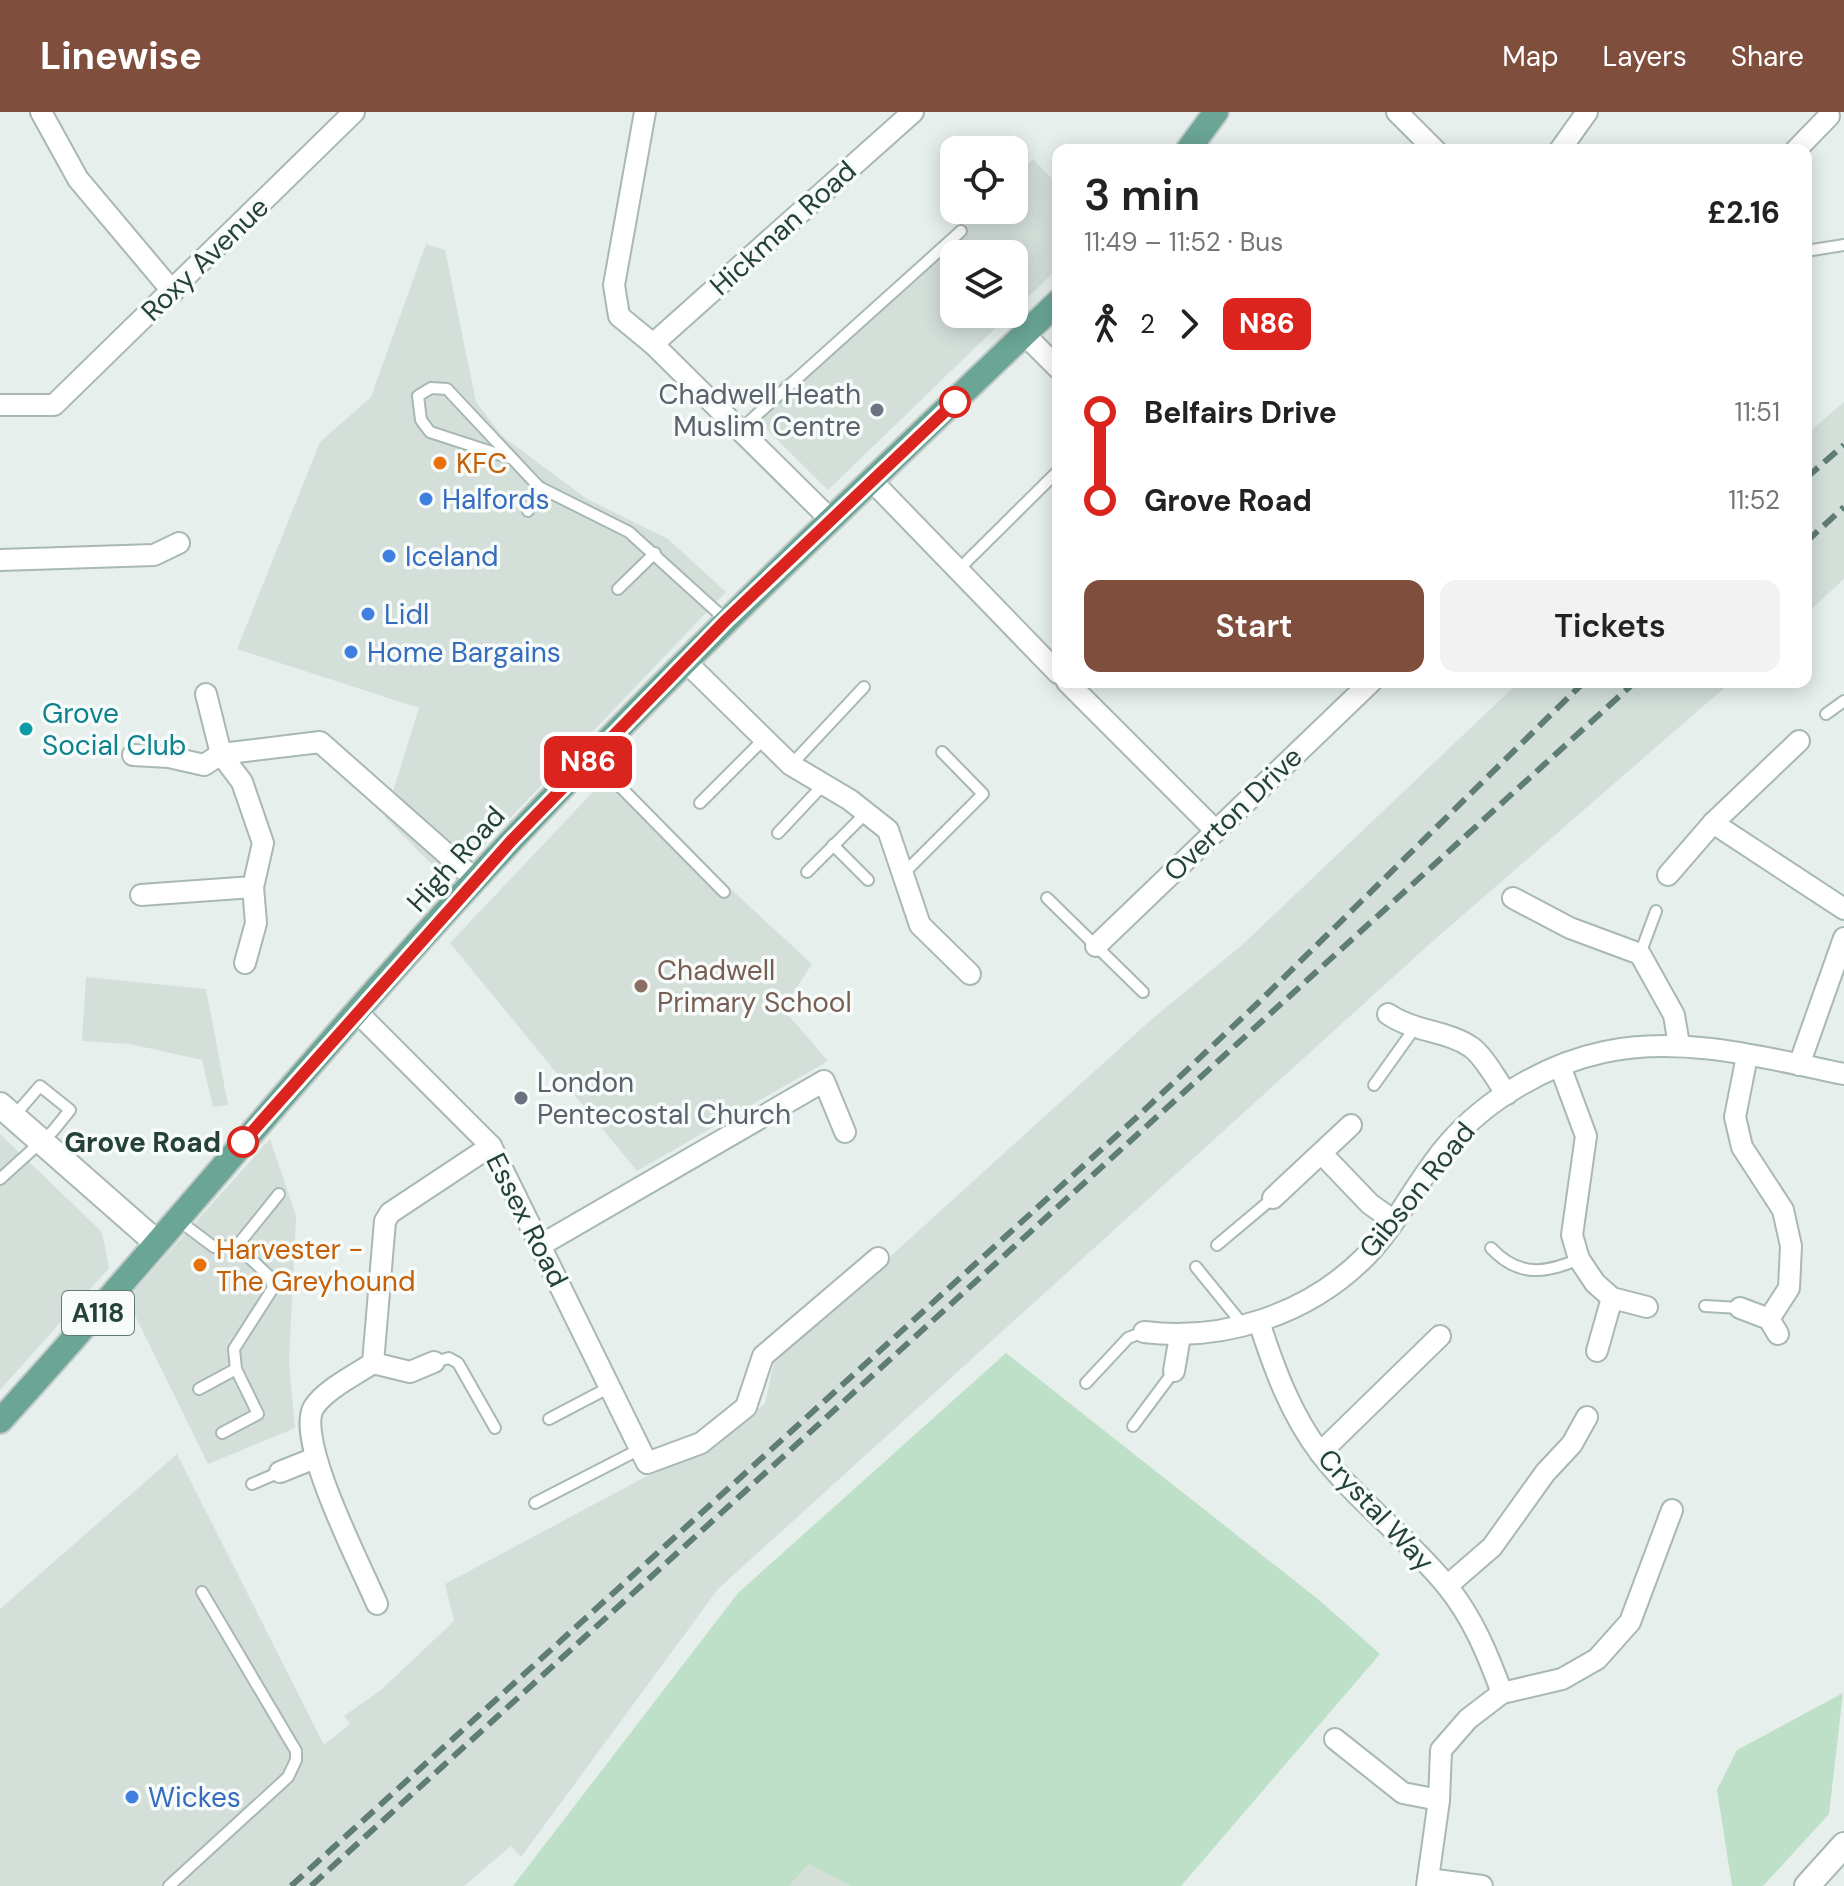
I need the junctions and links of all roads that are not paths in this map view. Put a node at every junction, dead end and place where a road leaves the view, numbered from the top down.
1 (41, 112) edge
2 (354, 112) edge
3 (645, 112) edge
4 (913, 112) edge
5 (1216, 112) edge
6 (1397, 112) edge
7 (1587, 112) edge
8 (1829, 116) dead end
9 (1192, 144) edge
10 (1429, 144) edge
11 (1564, 144) edge
12 (1802, 144) edge
13 (961, 231) dead end
14 (1844, 245) edge
15 (1812, 250) edge
16 (173, 292) junction
17 (1052, 308) edge
18 (1024, 334) junction
19 (653, 344) junction
20 (1052, 362) edge
21 (0, 405) edge
22 (741, 429) junction
23 (513, 459) junction
24 (1052, 477) edge
25 (873, 482) junction
26 (539, 487) junction
27 (528, 511) dead end
28 (831, 520) junction
29 (179, 543) dead end
30 (655, 553) junction
31 (0, 560) edge
32 (956, 572) junction
33 (618, 589) dead end
34 (726, 620) junction
35 (686, 662) junction
36 (1052, 667) edge
37 (864, 687) dead end
38 (1073, 688) edge
39 (1364, 688) edge
40 (206, 694) dead end
41 (1844, 701) edge
42 (1826, 714) dead end
43 (764, 739) junction
44 (1799, 741) dead end
45 (942, 752) dead end
46 (221, 754) junction
47 (133, 755) dead end
48 (592, 758) junction
49 (791, 765) junction
50 (824, 784) junction
51 (700, 803) dead end
52 (866, 813) junction
53 (1713, 823) junction
54 (1216, 831) junction
55 (778, 833) dead end
56 (833, 845) junction
57 (807, 872) dead end
58 (902, 875) junction
59 (1668, 875) dead end
60 (476, 880) junction
61 (868, 880) dead end
62 (253, 887) junction
63 (724, 892) dead end
64 (141, 895) dead end
65 (1047, 898) dead end
66 (1513, 898) dead end
67 (1844, 909) edge
68 (1656, 911) dead end
69 (1844, 938) edge
70 (1096, 946) junction
71 (1640, 954) junction
72 (245, 963) dead end
73 (970, 974) dead end
74 (1143, 992) dead end
75 (358, 1013) junction
76 (1388, 1014) dead end
77 (1414, 1029) junction
78 (1679, 1045) junction
79 (1747, 1056) junction
80 (1799, 1065) junction
81 (1560, 1066) junction
82 (1844, 1074) edge
83 (1374, 1085) dead end
84 (1507, 1094) junction
85 (7, 1111) edge
86 (1351, 1125) dead end
87 (845, 1132) dead end
88 (40, 1143) junction
89 (491, 1146) junction
90 (1323, 1155) junction
91 (0, 1179) edge
92 (279, 1194) dead end
93 (1273, 1198) joint
94 (176, 1219) junction
95 (1394, 1221) junction
96 (157, 1243) junction
97 (541, 1245) junction
98 (1217, 1245) dead end
99 (237, 1246) junction
100 (1491, 1248) dead end
101 (878, 1258) dead end
102 (1579, 1259) junction
103 (1196, 1267) dead end
104 (1612, 1298) junction
105 (1705, 1306) dead end
106 (1647, 1307) dead end
107 (1740, 1308) joint
108 (1252, 1324) junction
109 (1144, 1332) joint
110 (1180, 1336) junction
111 (1440, 1336) dead end
112 (1597, 1351) dead end
113 (434, 1362) joint
114 (373, 1363) junction
115 (236, 1369) junction
116 (1174, 1371) joint
117 (1086, 1383) dead end
118 (610, 1387) junction
119 (199, 1389) dead end
120 (1587, 1417) dead end
121 (549, 1419) dead end
122 (0, 1421) edge
123 (1133, 1426) dead end
124 (495, 1428) dead end
125 (222, 1433) dead end
126 (1320, 1453) junction
127 (644, 1456) junction
128 (315, 1458) junction
129 (280, 1472) joint
130 (252, 1484) dead end
131 (535, 1503) dead end
132 (1672, 1510) dead end
133 (1447, 1586) junction
134 (202, 1592) dead end
135 (377, 1604) dead end
136 (1502, 1693) junction
137 (1335, 1739) dead end
138 (1439, 1800) junction
139 (1844, 1845) edge
140 (1428, 1882) edge
141 (169, 1886) edge
142 (1482, 1886) edge
143 (1807, 1886) edge

1 - 16 street
2 - 16 street, Roxy Avenue
3 - 19 street
4 - 19 street, Hickman Road
5 - 9 main road
6 - 10 street
7 - 11 street
8 - 12 street
13 - 22 lane
14 - 15 lane
16 - 21 street, Roxy Avenue
17 - 18 main road, High Road / A118
18 - 20 street
18 - 25 main road, High Road / A118
19 - 22 street
22 - 28 street
23 - 23 lane
23 - 26 lane
24 - 32 lane
25 - 28 main road, High Road / A118
25 - 32 street
26 - 27 lane
26 - 30 lane
28 - 34 main road, High Road / A118
29 - 31 street
30 - 33 lane
30 - 34 lane
32 - 36 street
34 - 35 main road, High Road / A118
35 - 43 street
35 - 48 main road, High Road / A118
37 - 49 lane
38 - 54 street
39 - 54 street, Overton Drive
40 - 46 street
41 - 42 lane
43 - 49 street
43 - 51 lane
44 - 53 street
45 - 58 lane
46 - 47 street
46 - 60 street
46 - 62 street
48 - 60 main road, High Road / A118
48 - 63 lane
49 - 50 street
50 - 52 street
50 - 55 lane
52 - 56 lane
52 - 58 street
53 - 59 street
53 - 67 street
54 - 70 street, Overton Drive
56 - 57 lane
56 - 61 lane
58 - 73 street
60 - 75 main road, High Road / A118
62 - 64 street
62 - 72 street
65 - 70 lane
66 - 71 street
68 - 71 lane
69 - 80 street
70 - 74 lane
71 - 78 street
75 - 89 street, Essex Road
75 - 94 main road, High Road / A118
76 - 77 street
77 - 83 lane
77 - 84 street
78 - 79 street, Gibson Road
78 - 81 street, Gibson Road
79 - 80 street, Gibson Road
79 - 107 street
80 - 82 street, Gibson Road
81 - 84 street, Gibson Road
81 - 102 street
84 - 95 street, Gibson Road
85 - 88 street
85 - 88 lane
86 - 90 street
87 - 97 street
88 - 91 lane
88 - 96 street
89 - 97 street, Essex Road
89 - 114 street
90 - 93 street
90 - 95 street
92 - 99 lane
93 - 98 lane
94 - 96 main road, High Road / A118
94 - 99 lane
95 - 108 street, Gibson Road
96 - 122 main road, High Road / A118
97 - 118 street, Essex Road
99 - 115 lane
100 - 102 lane
101 - 127 street
102 - 104 street
103 - 108 lane
104 - 106 street
104 - 112 street
105 - 107 lane
108 - 110 street, Gibson Road
108 - 126 street, Crystal Way
109 - 110 street, Gibson Road
109 - 117 lane
110 - 116 street
111 - 126 street
113 - 114 street
113 - 124 lane
114 - 128 street
115 - 119 lane
115 - 125 lane
116 - 123 lane
118 - 121 lane
118 - 127 street, Essex Road
120 - 133 street
126 - 133 street, Crystal Way
127 - 131 lane
128 - 129 street
128 - 135 street
129 - 130 lane
132 - 136 street
133 - 136 street, Crystal Way
134 - 141 lane
136 - 138 street
137 - 138 street
138 - 140 street
139 - 143 street
140 - 142 street

